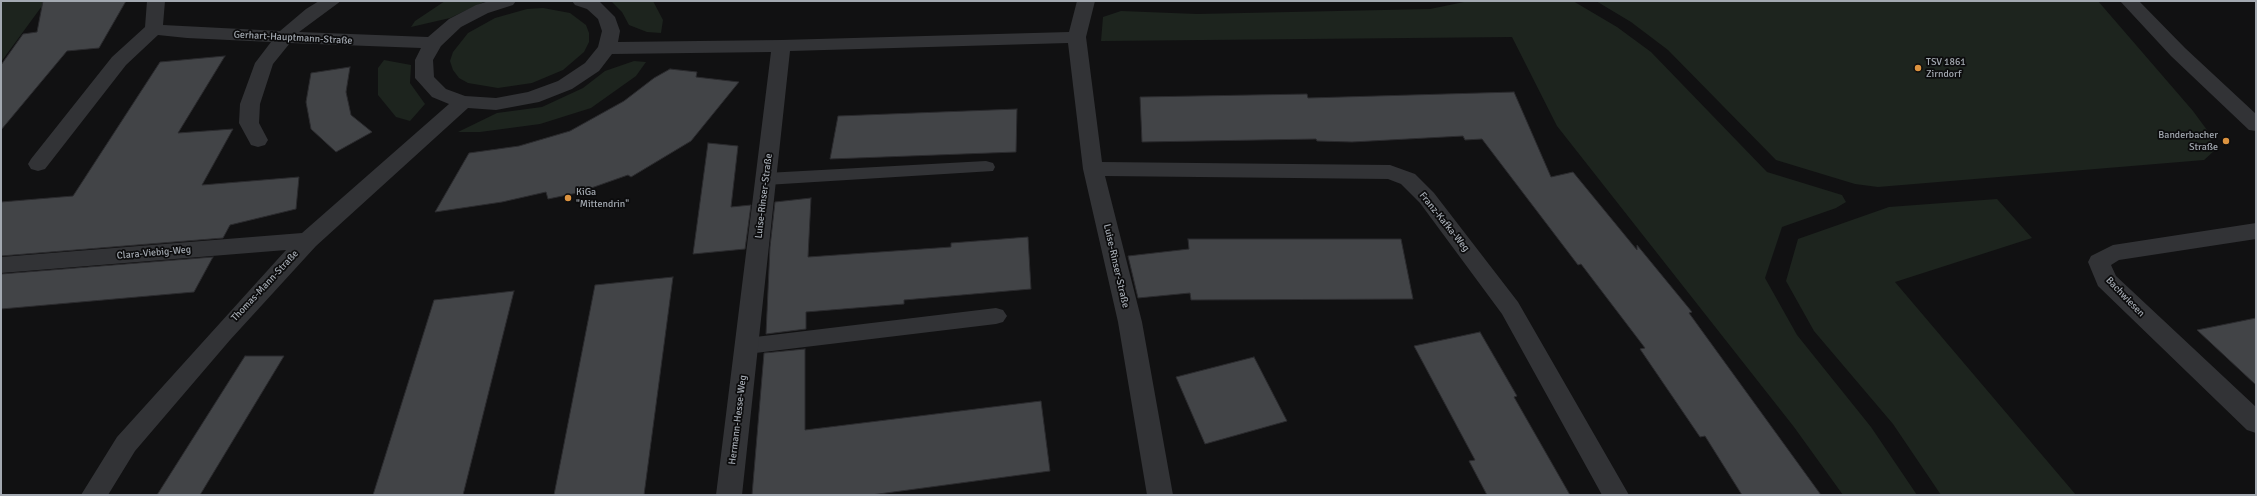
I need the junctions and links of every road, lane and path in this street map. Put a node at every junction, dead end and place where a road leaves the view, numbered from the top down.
1 (156, 1) edge
2 (332, 1) edge
3 (507, 1) edge
4 (581, 1) edge
5 (1086, 1) edge
6 (2129, 1) edge
7 (154, 29) junction
8 (285, 37) junction
9 (1077, 37) junction
10 (433, 42) junction
11 (781, 46) junction
12 (607, 48) junction
13 (463, 102) junction
14 (2256, 125) edge
15 (258, 140) dead end
16 (38, 164) dead end
17 (986, 167) dead end
18 (1093, 169) junction
19 (766, 179) junction
20 (2256, 231) edge
21 (308, 240) junction
22 (1, 265) edge
23 (996, 316) dead end
24 (747, 346) junction
25 (2256, 423) edge
26 (94, 495) edge
27 (730, 495) edge
28 (1160, 495) edge
29 (1616, 495) edge

1 - 7 street
2 - 8 street
3 - 10 street
4 - 12 street
5 - 9 street, Luise-Rinser-Straße
6 - 14 street
7 - 8 street, Gerhart-Hauptmann-Straße
7 - 16 street
8 - 10 street, Gerhart-Hauptmann-Straße
8 - 15 street
9 - 11 street
9 - 18 street, Luise-Rinser-Straße
10 - 13 street
11 - 12 street
11 - 19 street, Luise-Rinser-Straße
12 - 13 street
13 - 21 street, Thomas-Mann-Straße
17 - 19 lane
18 - 28 street, Luise-Rinser-Straße
18 - 29 street, Franz-Kafka-Weg
19 - 24 street, Luise-Rinser-Straße
20 - 25 street, Bachwiesen
21 - 22 street, Clara-Viebig-Weg
21 - 26 street, Thomas-Mann-Straße
23 - 24 lane
24 - 27 street, Hermann-Hesse-Weg

